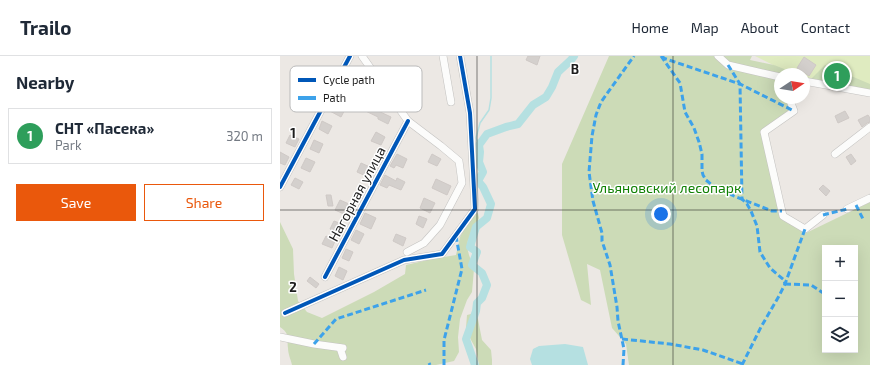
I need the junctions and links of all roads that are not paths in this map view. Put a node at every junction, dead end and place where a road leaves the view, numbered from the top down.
1 (350, 56) edge
2 (362, 56) edge
3 (443, 56) edge
4 (460, 56) edge
5 (718, 56) edge
6 (345, 66) edge
7 (369, 66) edge
8 (774, 76) edge
9 (810, 82) edge
10 (870, 93) edge
11 (451, 102) dead end
12 (791, 104) edge
13 (320, 112) edge
14 (402, 112) edge
15 (408, 120) junction
16 (870, 127) edge
17 (835, 154) dead end
18 (280, 187) edge
19 (870, 198) edge
20 (847, 209) dead end
21 (823, 215) dead end
22 (407, 252) dead end
23 (325, 277) dead end
24 (285, 313) dead end
25 (280, 337) edge
26 (342, 357) dead end

1 - 6 street
2 - 7 street
3 - 11 street
4 - 24 street
5 - 8 street
9 - 10 street
12 - 21 street
13 - 18 street
14 - 15 street
15 - 22 street
15 - 23 street, Нагорная улица
16 - 17 street
19 - 20 street
25 - 26 street

